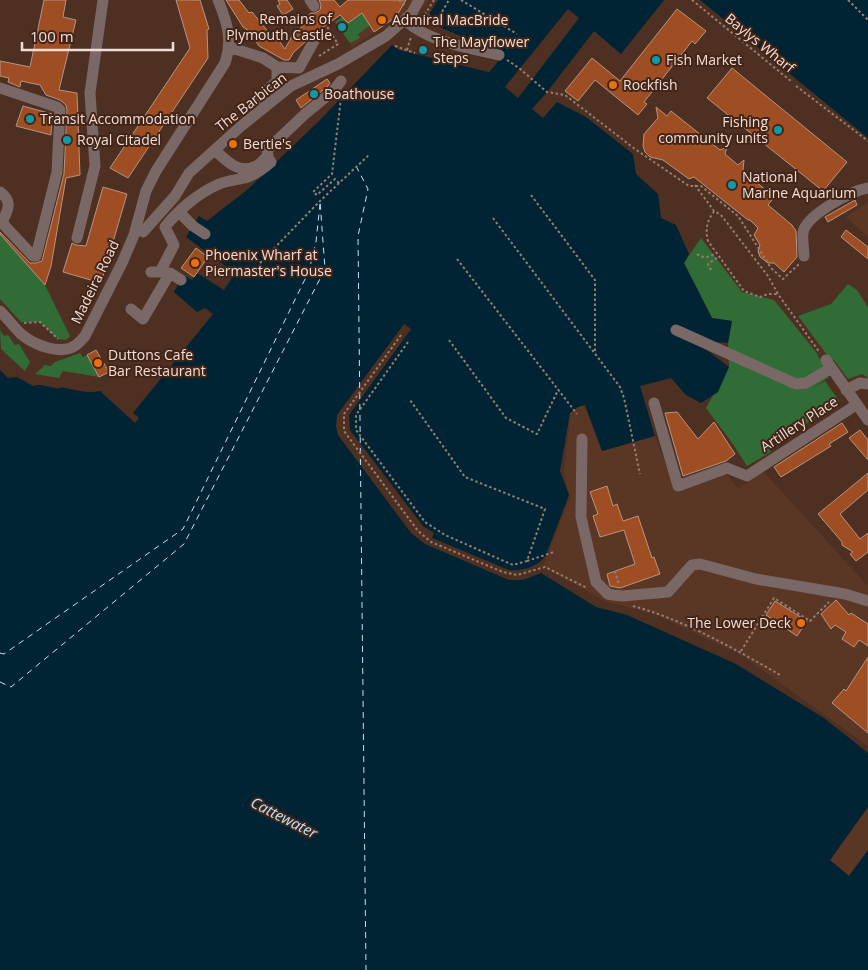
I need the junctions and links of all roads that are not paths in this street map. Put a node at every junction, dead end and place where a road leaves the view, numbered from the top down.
1 (103, 0) edge
2 (218, 0) edge
3 (419, 0) edge
4 (409, 24) junction
5 (314, 41) dead end
6 (229, 47) junction
7 (499, 55) road end
8 (277, 67) junction
9 (341, 81) road end
10 (0, 88) edge
11 (258, 100) dead end
12 (215, 150) junction
13 (268, 156) junction
14 (868, 188) edge
15 (0, 192) edge
16 (179, 212) junction
17 (143, 232) dead end
18 (204, 234) dead end
19 (78, 238) dead end
20 (804, 256) road end
21 (151, 272) dead end
22 (181, 280) dead end
23 (131, 309) dead end
24 (0, 310) edge
25 (676, 330) dead end
26 (868, 384) edge
27 (846, 390) junction
28 (654, 403) dead end
29 (856, 405) junction
30 (868, 420) edge
31 (582, 439) dead end
32 (868, 601) edge

1 - 19 street
2 - 6 street
3 - 4 street, The Barbican
4 - 7 street
4 - 12 street, The Barbican
5 - 8 street
6 - 8 street
6 - 24 street, Madeira Road
8 - 11 street
9 - 13 street
10 - 15 street
12 - 13 street
12 - 17 street, The Barbican
13 - 16 street
14 - 20 street
16 - 18 street
16 - 21 street
22 - 23 street
25 - 27 street
26 - 27 street
27 - 29 street
28 - 29 street, Artillery Place
29 - 30 street
31 - 32 street

